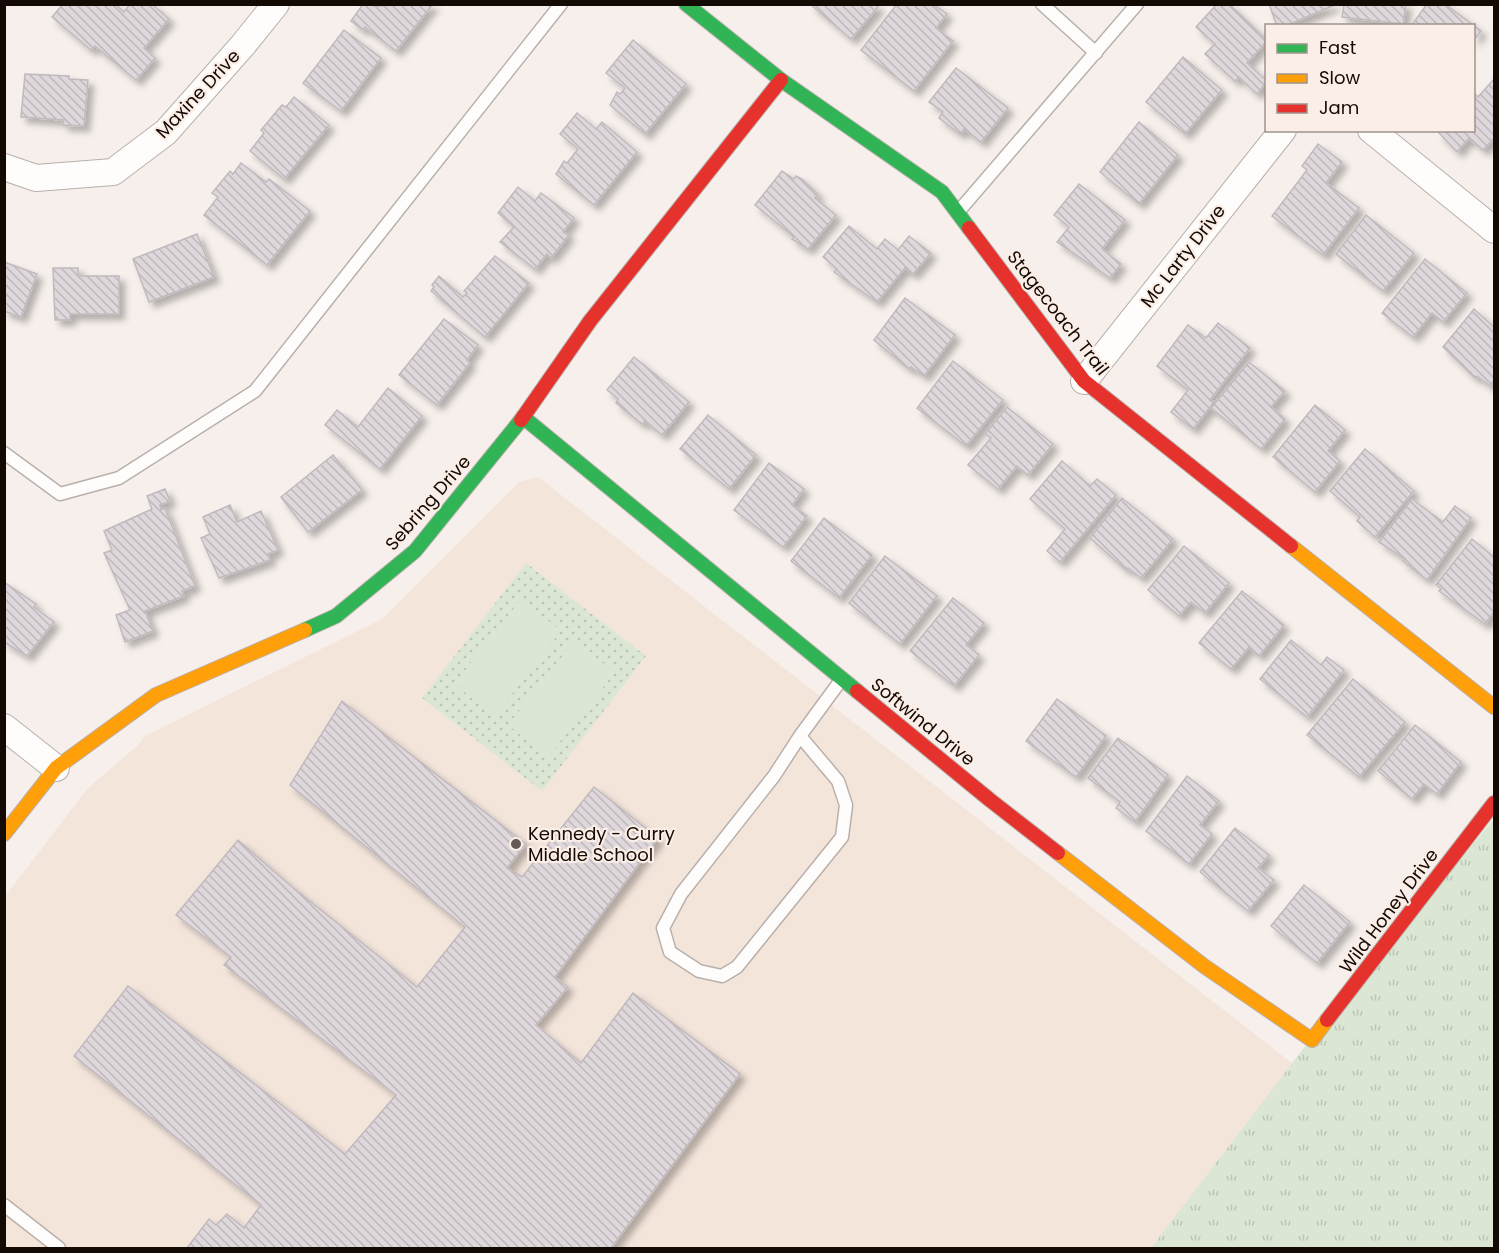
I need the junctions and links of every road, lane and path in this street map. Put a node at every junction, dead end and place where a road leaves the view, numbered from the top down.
1 (276, 4) edge
2 (561, 4) edge
3 (686, 4) edge
4 (1042, 4) edge
5 (1137, 4) edge
6 (1096, 53) junction
7 (781, 80) junction
8 (1281, 132) edge
9 (1373, 132) edge
10 (4, 167) edge
11 (957, 213) junction
12 (1494, 230) edge
13 (1084, 381) junction
14 (523, 417) junction
15 (4, 453) edge
16 (842, 679) junction
17 (1494, 707) edge
18 (4, 727) edge
19 (800, 736) junction
20 (56, 768) junction
21 (1494, 802) edge
22 (4, 834) edge
23 (1312, 1040) joint
24 (4, 1205) edge
25 (59, 1248) edge

1 - 10 street, Maxine Drive
2 - 15 lane
3 - 7 street, Stagecoach Trail
4 - 6 lane
5 - 6 lane
6 - 11 lane
7 - 11 street, Stagecoach Trail
7 - 14 street, Sebring Drive
8 - 13 street, Mc Larty Drive
9 - 12 street
11 - 13 street, Stagecoach Trail
13 - 17 street, Stagecoach Trail
14 - 16 street, Softwind Drive
14 - 20 street, Sebring Drive
16 - 19 lane
16 - 23 street, Softwind Drive
18 - 20 street
19 - 19 lane
20 - 22 street, Sebring Drive
21 - 23 street, Wild Honey Drive
24 - 25 lane

